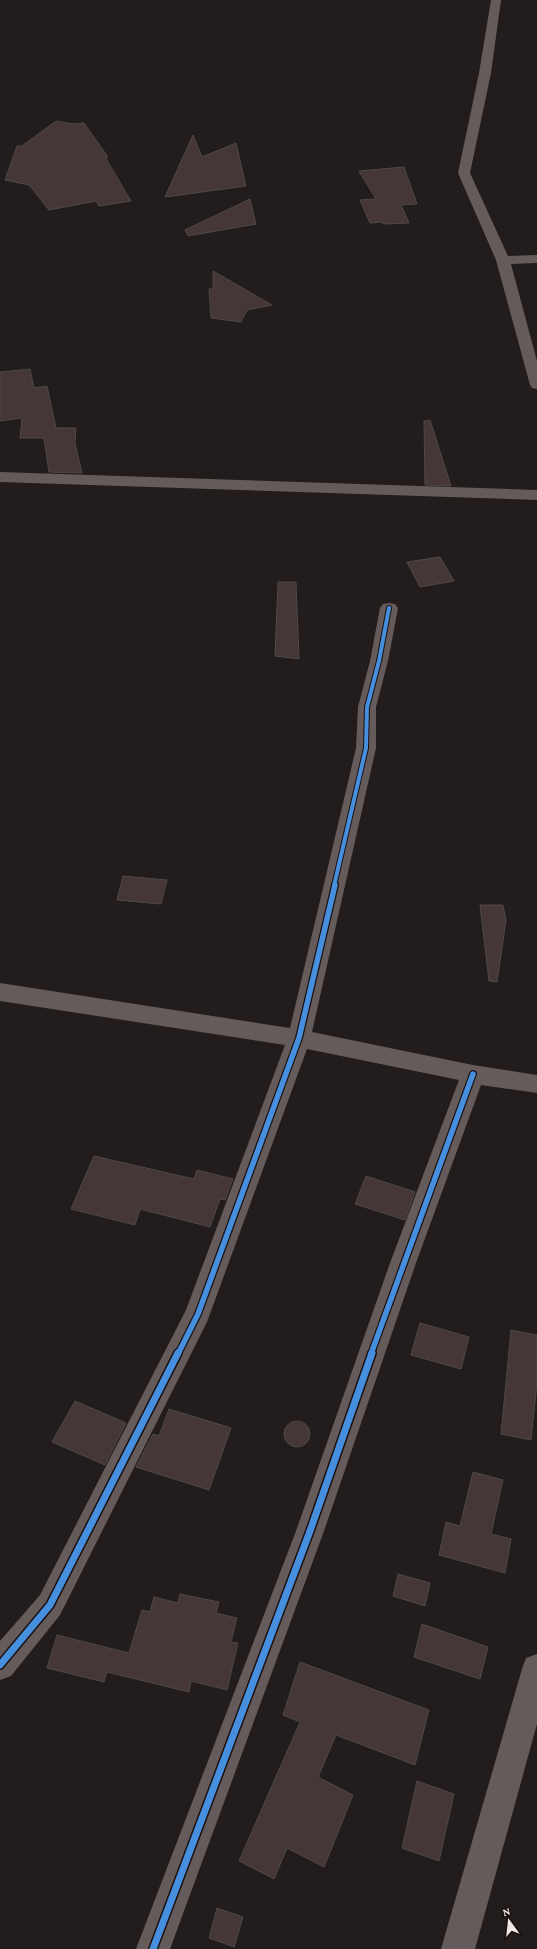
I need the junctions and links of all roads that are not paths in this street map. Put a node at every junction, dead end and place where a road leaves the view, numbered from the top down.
1 (496, 0) edge
2 (537, 259) edge
3 (503, 260) junction
4 (537, 385) edge
5 (0, 477) edge
6 (537, 495) edge
7 (389, 608) dead end
8 (0, 992) edge
9 (299, 1038) junction
10 (473, 1074) junction
11 (537, 1084) edge
12 (0, 1665) edge
13 (537, 1669) edge
14 (153, 1949) edge
15 (458, 1949) edge

1 - 3 street
2 - 3 street
3 - 4 street
5 - 6 street
7 - 9 street
8 - 9 street
9 - 10 street
9 - 12 street
10 - 11 street
10 - 14 street
13 - 15 street

